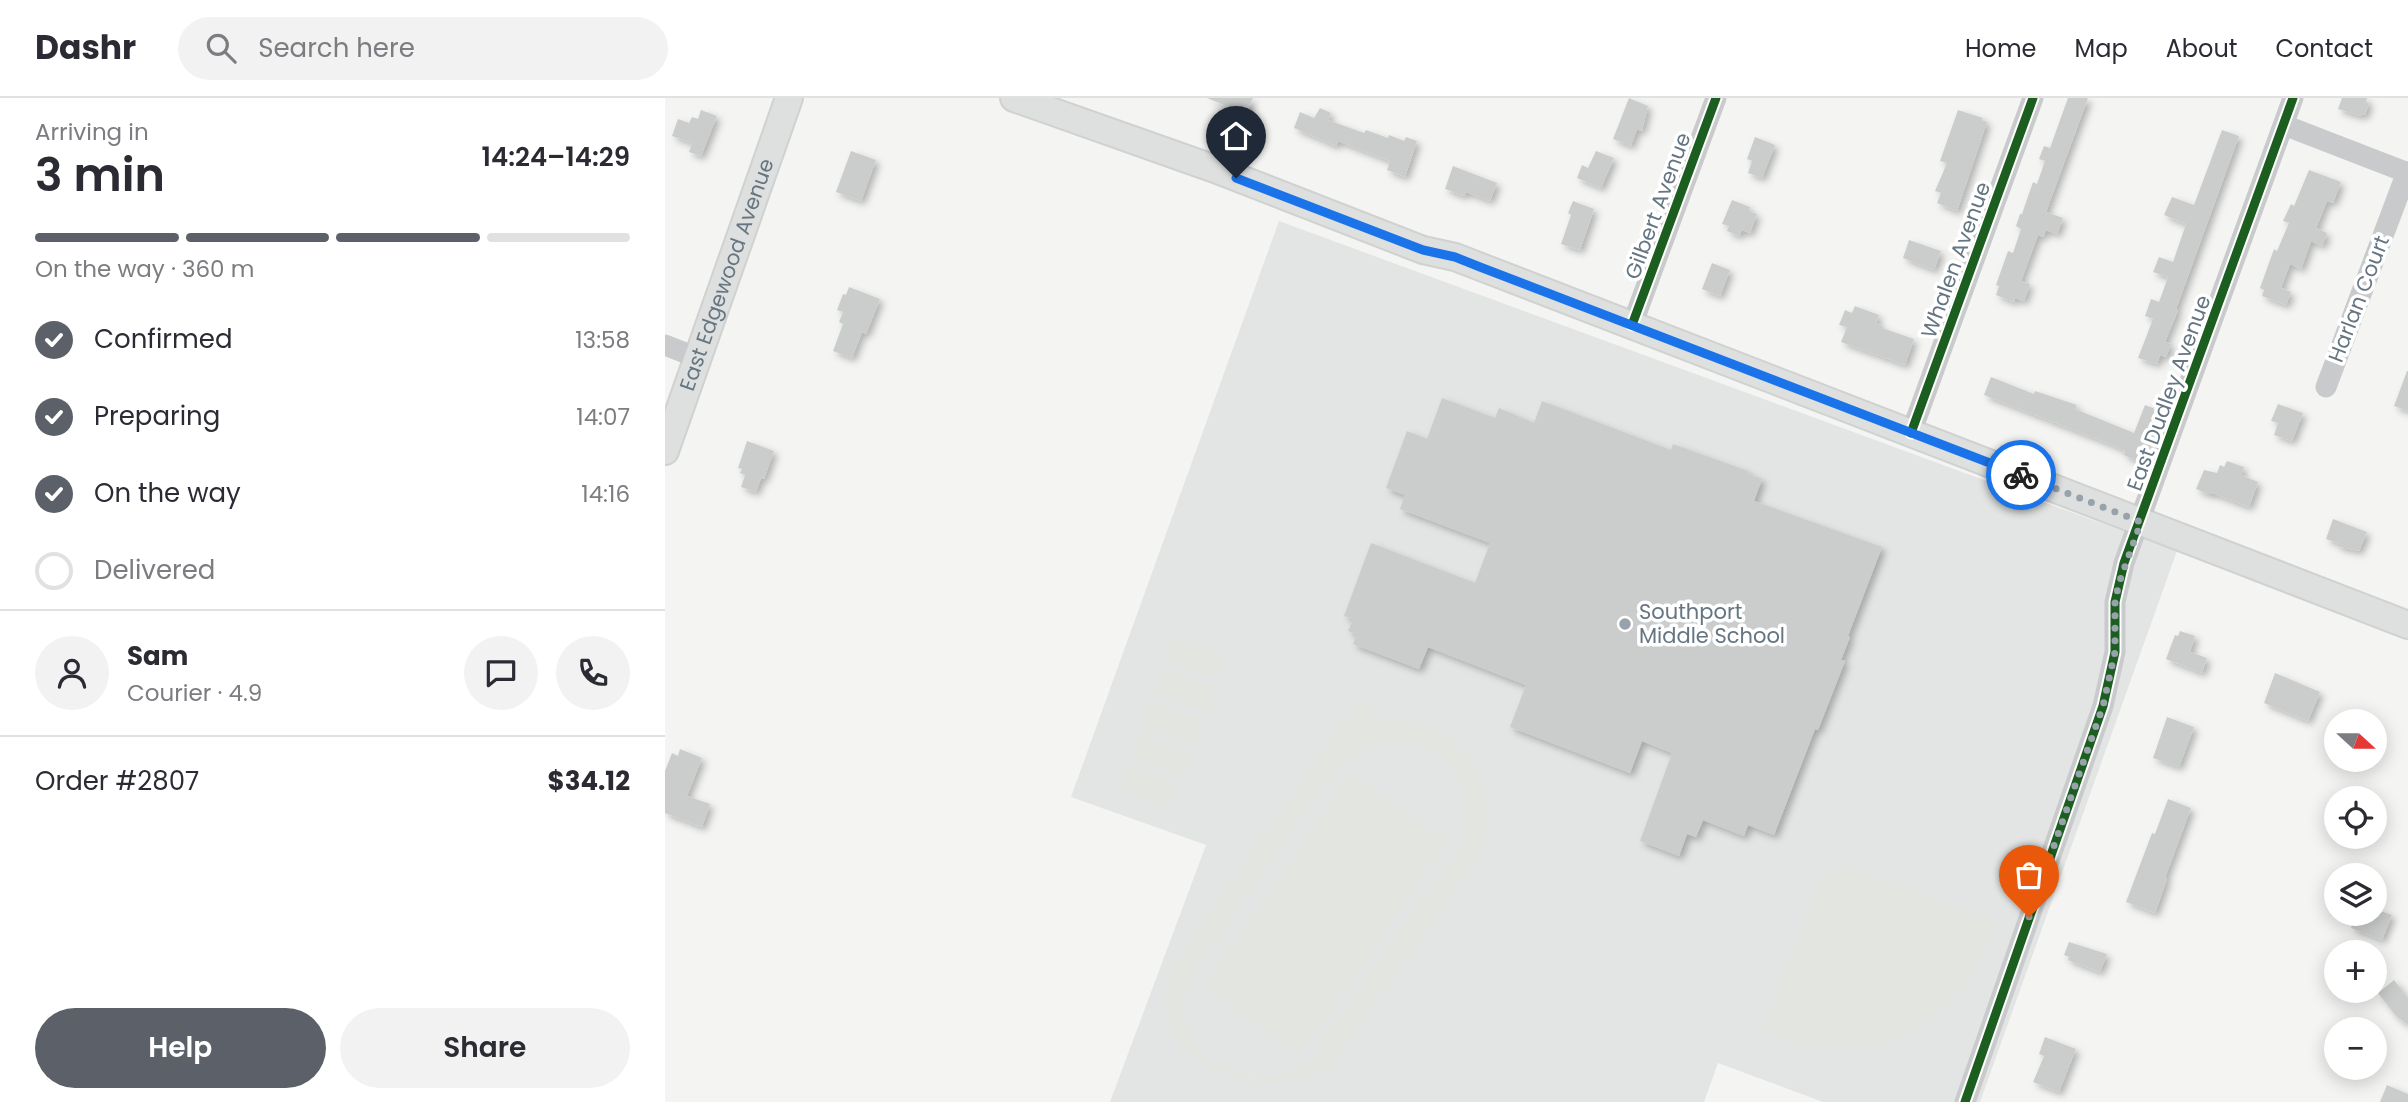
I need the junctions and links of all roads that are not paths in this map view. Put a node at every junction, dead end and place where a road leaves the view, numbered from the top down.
1 (789, 98) edge
2 (1014, 98) edge
3 (1716, 98) edge
4 (2033, 98) edge
5 (2293, 98) edge
6 (2284, 125) junction
7 (2407, 173) edge
8 (1632, 326) junction
9 (665, 345) edge
10 (698, 358) junction
11 (2326, 387) dead end
12 (1911, 433) junction
13 (665, 451) edge
14 (2141, 522) junction
15 (2408, 625) edge
16 (1965, 1102) edge

1 - 10 main road, East Edgewood Avenue
2 - 8 main road
3 - 8 street, Gilbert Avenue
4 - 12 street, Whalen Avenue
5 - 6 street, East Dudley Avenue
6 - 7 street
6 - 14 street, East Dudley Avenue
7 - 11 street, Harlan Court
8 - 12 main road
9 - 10 street
10 - 13 main road, East Edgewood Avenue
12 - 14 main road
14 - 15 main road
14 - 16 street, East Dudley Avenue

